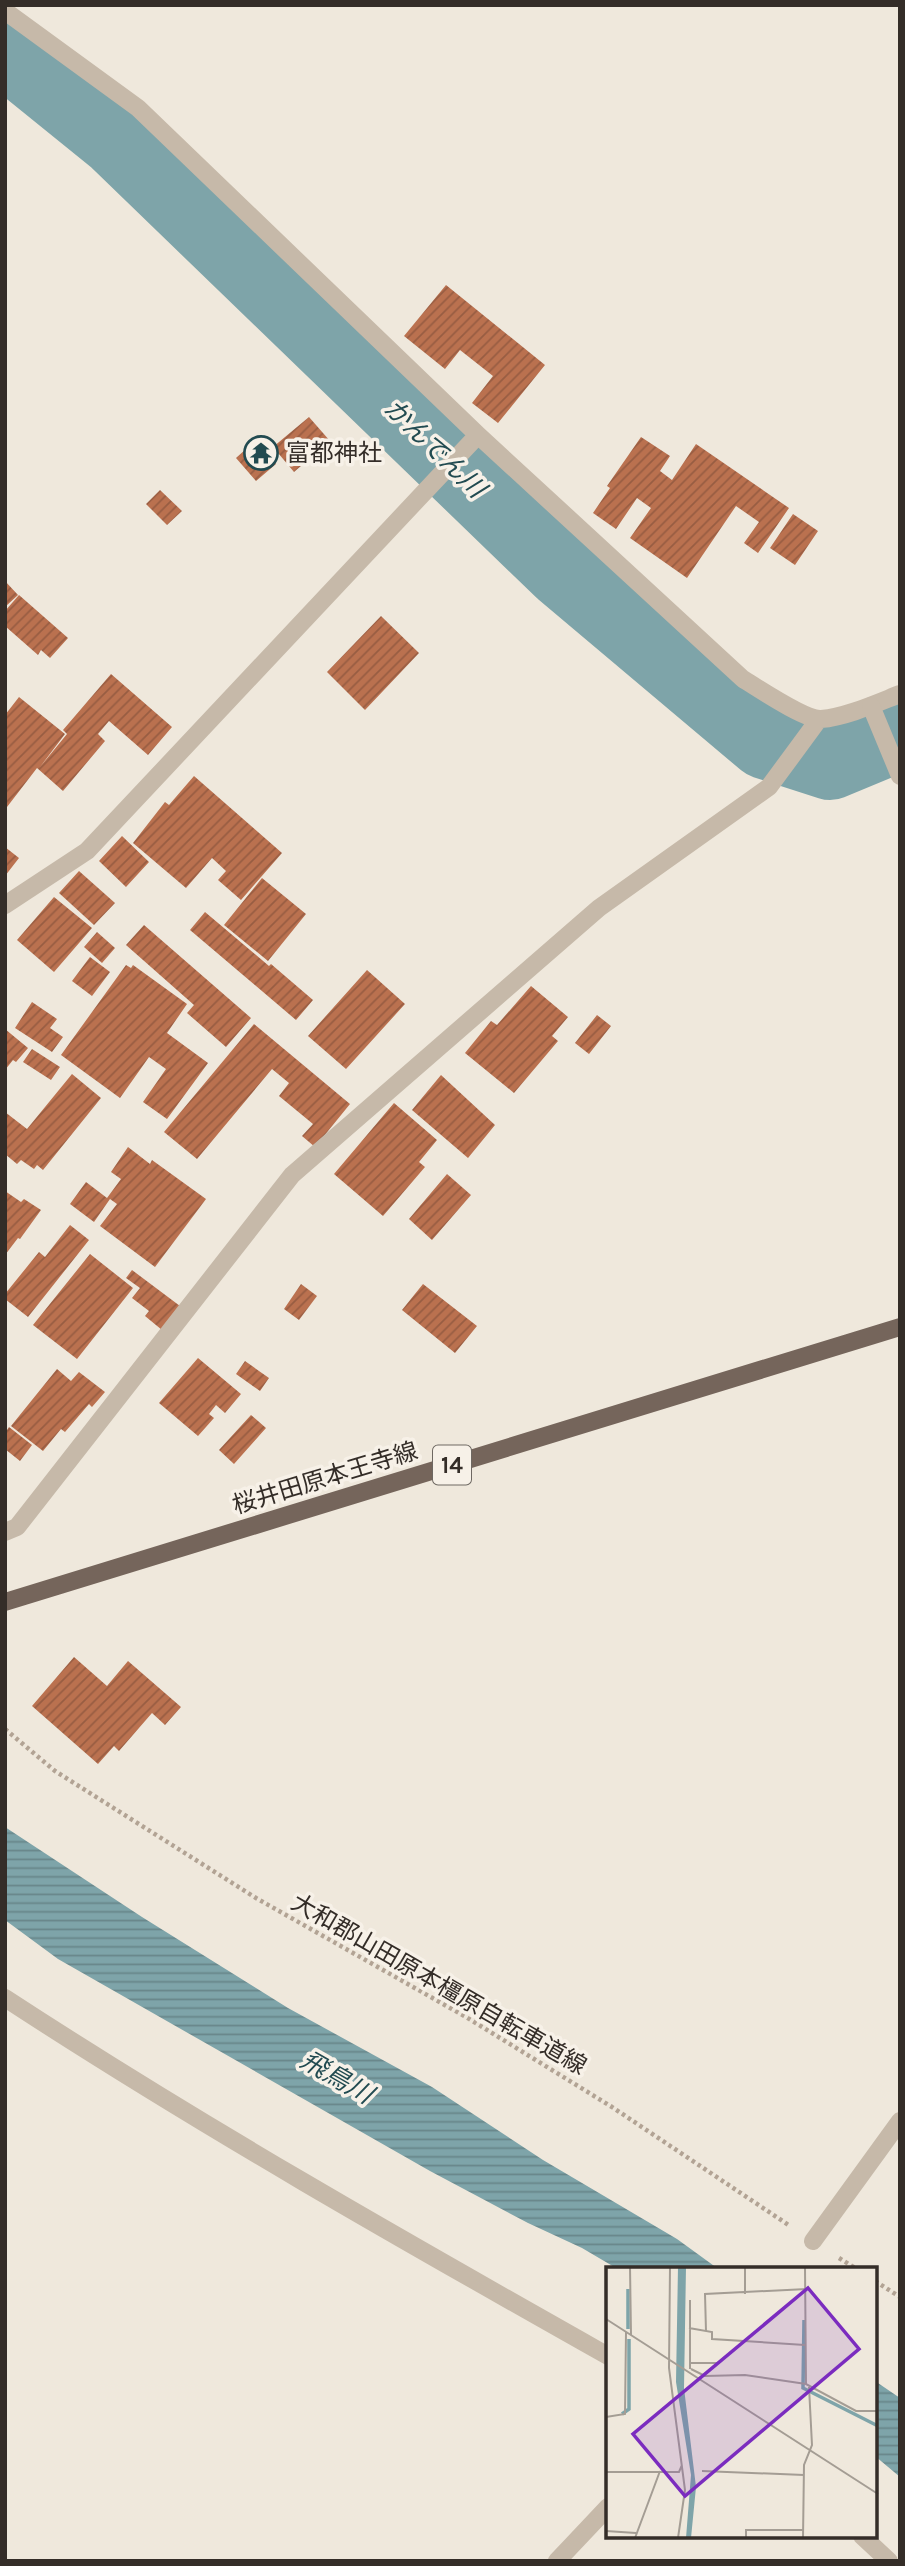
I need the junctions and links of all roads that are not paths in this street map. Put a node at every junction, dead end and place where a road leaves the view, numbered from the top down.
1 (7, 14) edge
2 (478, 435) junction
3 (900, 694) edge
4 (871, 706) junction
5 (818, 719) junction
6 (900, 776) edge
7 (5, 905) edge
8 (900, 1327) edge
9 (5, 1532) edge
10 (5, 1602) edge
11 (5, 1998) edge
12 (900, 2121) edge
13 (813, 2241) road end
14 (606, 2355) edge
15 (606, 2508) edge
16 (864, 2538) edge
17 (557, 2561) edge
18 (889, 2561) edge

1 - 2 street
2 - 5 street
2 - 7 street
3 - 4 street
4 - 5 street
4 - 6 street
5 - 9 street
8 - 10 main road, 桜井田原本王寺線 / 14
11 - 14 street
12 - 13 street
15 - 17 street
16 - 18 street

